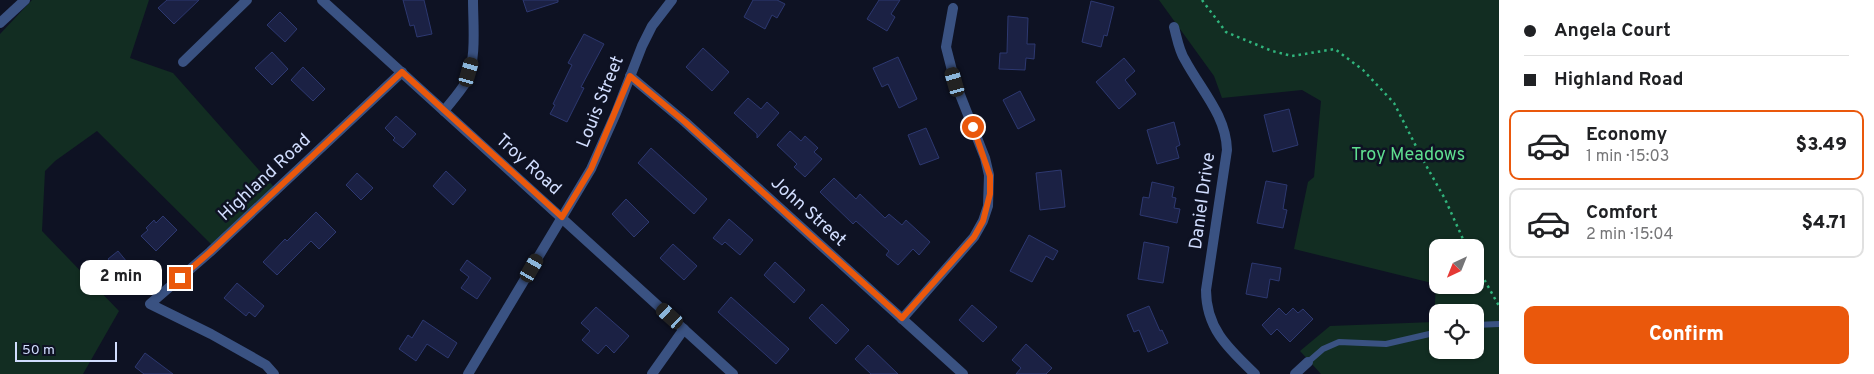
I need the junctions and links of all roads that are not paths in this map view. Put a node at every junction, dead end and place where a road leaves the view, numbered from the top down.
1 (24, 0) edge
2 (246, 0) edge
3 (322, 0) edge
4 (473, 0) edge
5 (672, 0) edge
6 (953, 8) dead end
7 (0, 23) edge
8 (1174, 27) dead end
9 (183, 62) dead end
10 (402, 72) junction
11 (630, 76) junction
12 (444, 111) junction
13 (562, 217) junction
14 (902, 318) junction
15 (1499, 324) edge
16 (1484, 325) edge
17 (684, 329) junction
18 (1429, 334) edge
19 (1308, 362) joint
20 (274, 374) edge
21 (468, 374) edge
22 (652, 374) edge
23 (733, 374) edge
24 (963, 374) edge
25 (1255, 374) edge
26 (1295, 374) edge

1 - 7 street
2 - 9 street
3 - 10 street, Troy Road
4 - 12 street
5 - 11 street, Louis Street
6 - 14 street
8 - 25 street, Daniel Drive
10 - 12 street, Troy Road
10 - 20 street, Highland Road
11 - 13 street, Louis Street
11 - 14 street, John Street
12 - 13 street, Troy Road
13 - 17 street, Troy Road
13 - 21 street, Louis Street
14 - 24 street, John Street
15 - 16 lane
17 - 22 street
17 - 23 street, Troy Road
18 - 19 lane
19 - 26 street

